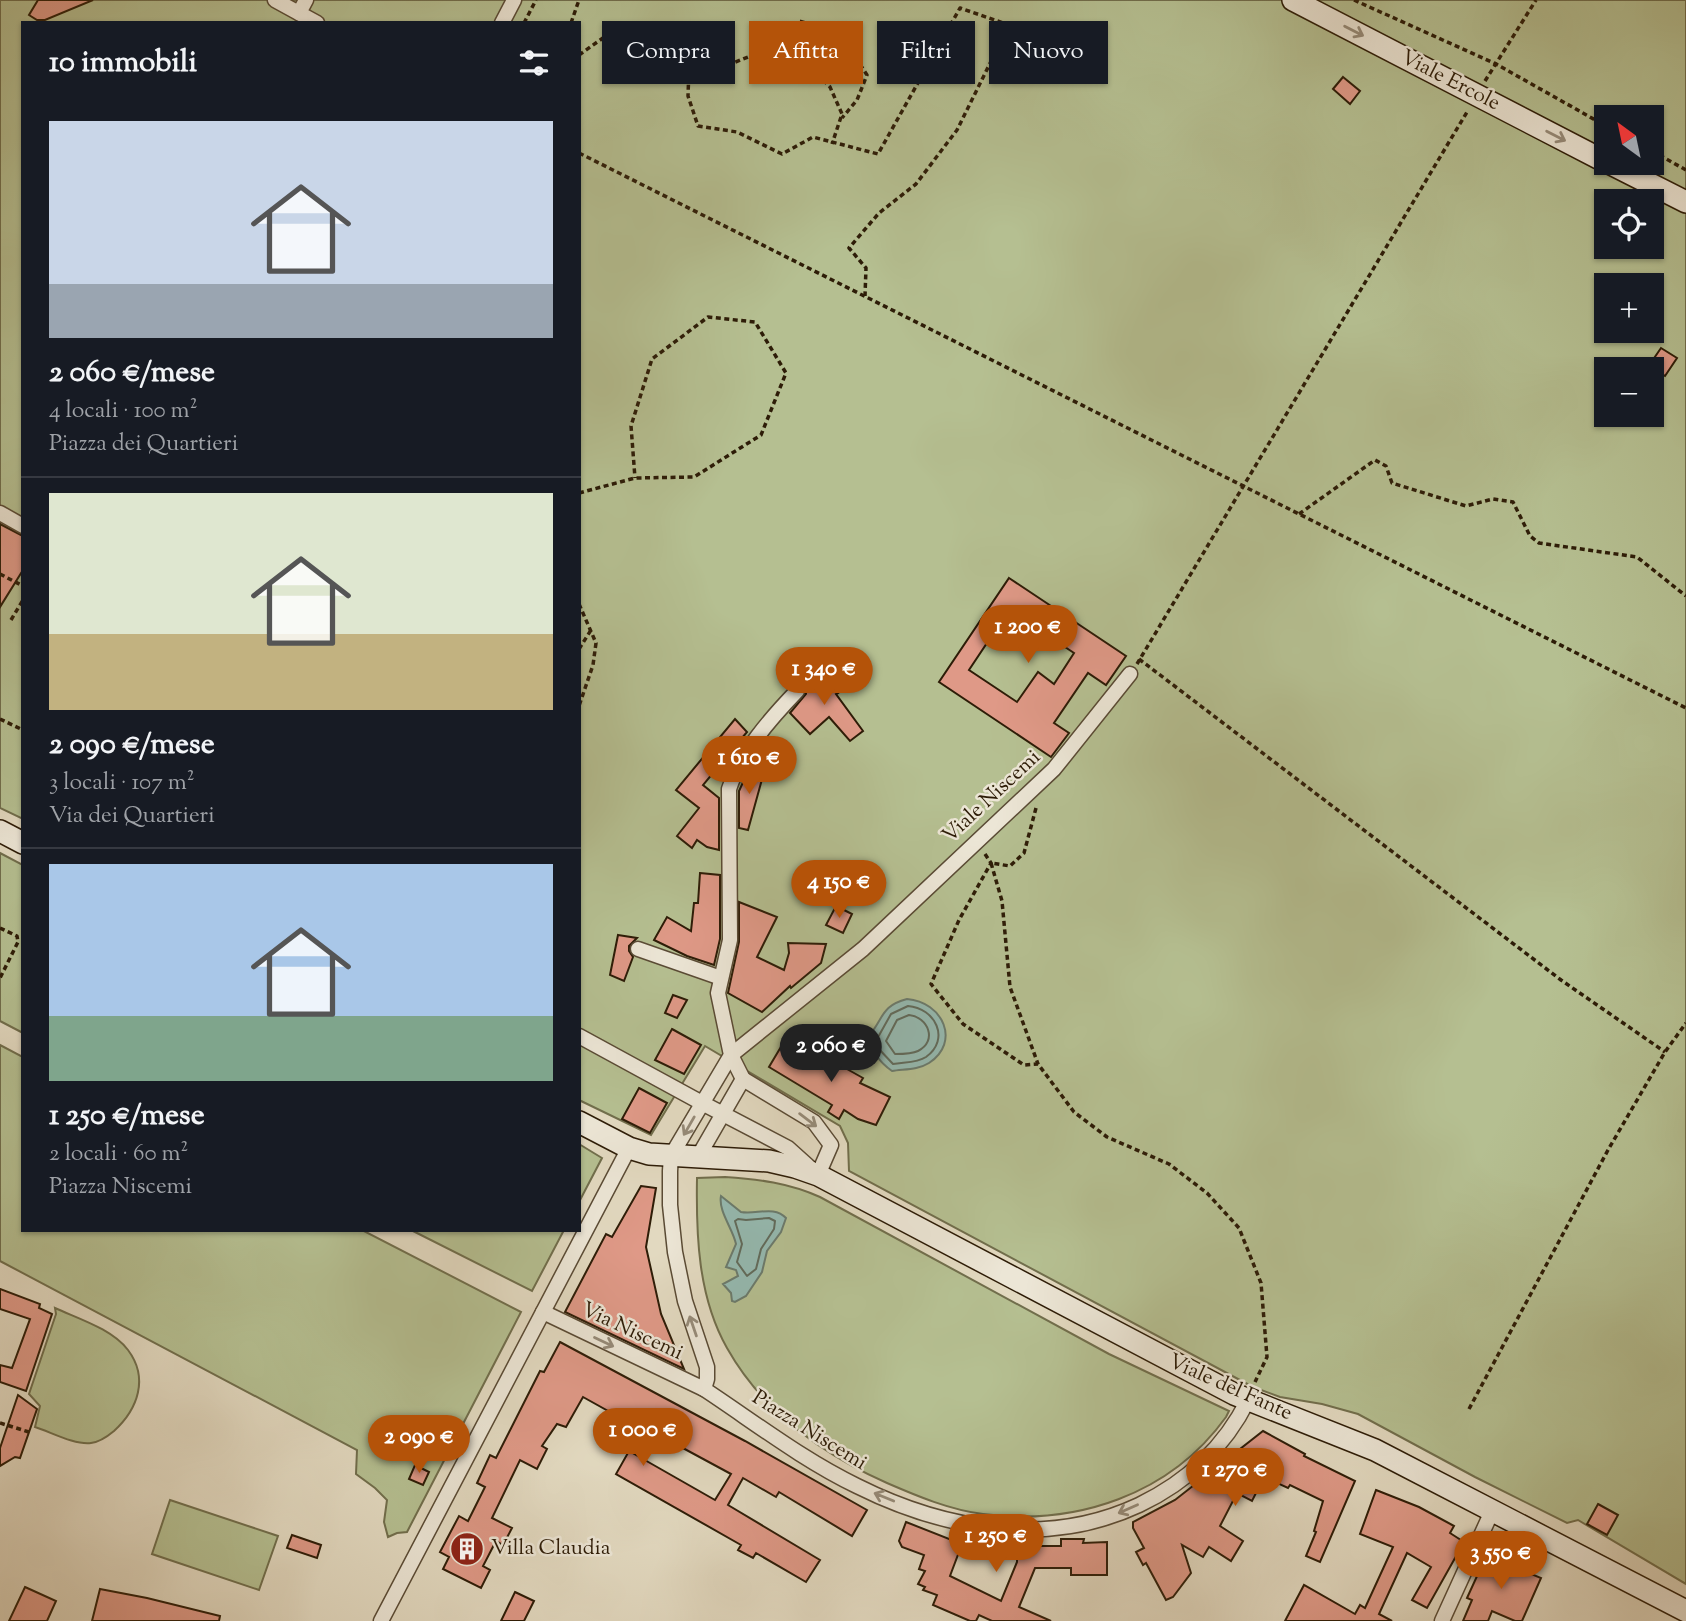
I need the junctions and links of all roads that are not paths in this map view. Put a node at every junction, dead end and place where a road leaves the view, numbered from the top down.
1 (275, 0) edge
2 (514, 0) edge
3 (1293, 0) edge
4 (302, 6) edge
5 (315, 21) edge
6 (503, 21) edge
7 (1594, 155) edge
8 (1633, 175) edge
9 (1686, 202) edge
10 (0, 513) edge
11 (21, 525) edge
12 (1130, 674) road end
13 (797, 691) dead end
14 (0, 831) edge
15 (21, 842) edge
16 (638, 949) dead end
17 (721, 978) junction
18 (581, 1037) edge
19 (731, 1055) junction
20 (743, 1079) junction
21 (702, 1103) junction
22 (722, 1113) junction
23 (581, 1123) edge
24 (629, 1147) junction
25 (671, 1156) junction
26 (698, 1157) junction
27 (818, 1175) junction
28 (542, 1312) junction
29 (704, 1389) junction
30 (1250, 1394) junction
31 (1493, 1510) junction
32 (1686, 1611) edge
33 (381, 1621) edge
34 (1442, 1621) edge

1 - 4 street
2 - 6 street
3 -> 7 street, Viale Ercole
4 - 5 street
8 - 9 street, Viale Ercole
10 - 11 street
12 - 19 street, Viale Niscemi
13 - 17 street
14 - 15 street
16 - 17 street
17 - 19 street
18 - 21 street
19 - 20 street
19 - 21 street
20 - 22 street
20 -> 27 street
21 - 22 street
21 -> 25 street
22 - 26 street
22 - 27 street
23 - 24 street, Viale del Fante
24 - 25 street, Viale del Fante
24 - 28 street
25 - 26 street, Viale del Fante
29 -> 25 street
26 - 27 street, Viale del Fante
27 - 30 street, Viale del Fante
28 -> 29 street, Via Niscemi
28 - 33 street
30 -> 29 street, Piazza Niscemi
30 - 31 street, Viale del Fante
31 - 32 street, Viale del Fante
31 - 34 street

